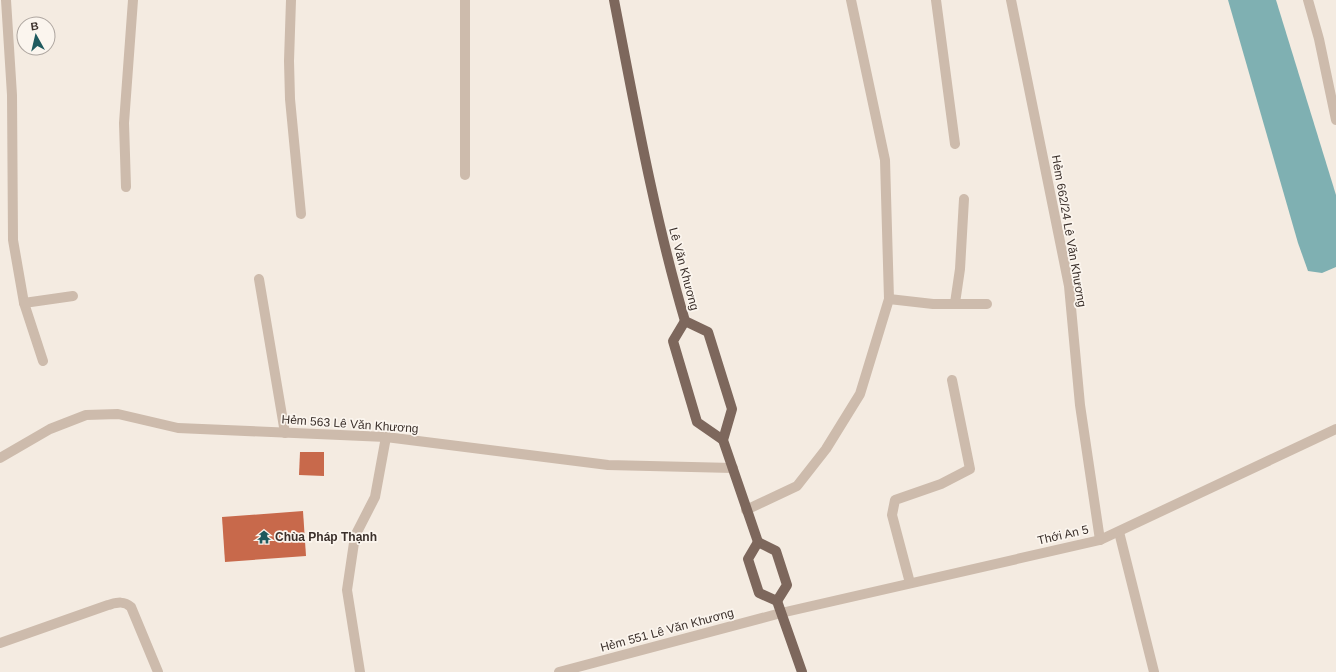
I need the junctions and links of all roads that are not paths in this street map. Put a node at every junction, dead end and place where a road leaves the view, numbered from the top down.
1 (6, 0) edge
2 (133, 0) edge
3 (291, 0) edge
4 (465, 0) edge
5 (614, 0) edge
6 (851, 0) edge
7 (936, 0) edge
8 (1011, 0) edge
9 (1308, 0) edge
10 (1336, 120) edge
11 (955, 144) dead end
12 (465, 175) dead end
13 (126, 187) dead end
14 (964, 199) dead end
15 (301, 214) dead end
16 (259, 279) dead end
17 (73, 296) dead end
18 (889, 299) junction
19 (24, 303) junction
20 (955, 303) junction
21 (987, 304) dead end
22 (685, 321) junction
23 (42, 361) dead end
24 (952, 380) dead end
25 (1335, 431) edge
26 (286, 433) junction
27 (386, 437) junction
28 (723, 440) junction
29 (0, 458) edge
30 (733, 468) junction
31 (746, 510) junction
32 (1119, 532) junction
33 (1100, 540) junction
34 (758, 542) junction
35 (910, 583) junction
36 (777, 601) junction
37 (781, 613) junction
38 (0, 643) edge
39 (158, 672) edge
40 (360, 672) edge
41 (559, 672) edge
42 (802, 672) edge
43 (1154, 672) edge

1 - 19 street
2 - 13 street
3 - 15 street
4 - 12 street
5 - 22 main road, Lê Văn Khương
6 - 18 street
7 - 11 street
8 - 33 street, Hẻm 662/24 Lê Văn Khương
9 - 10 street
14 - 20 street
16 - 26 street
17 - 19 street
18 - 20 street
18 - 31 street
19 - 23 street
20 - 21 street
22 - 28 main road, Lê Văn Khương
22 - 28 main road
24 - 35 street
25 - 32 street, Thới An 5
26 - 27 street, Hẻm 563 Lê Văn Khương
26 - 29 street, Hẻm 563 Lê Văn Khương
27 - 30 street, Hẻm 563 Lê Văn Khương
27 - 40 street
28 - 30 main road
30 - 31 main road
31 - 34 main road
32 - 33 street, Thới An 5
32 - 43 street
33 - 35 street, Thới An 5
34 - 36 main road
34 - 36 main road
35 - 37 street, Thới An 5
36 - 37 main road
37 - 41 street, Hẻm 551 Lê Văn Khương
37 - 42 main road
38 - 39 street

